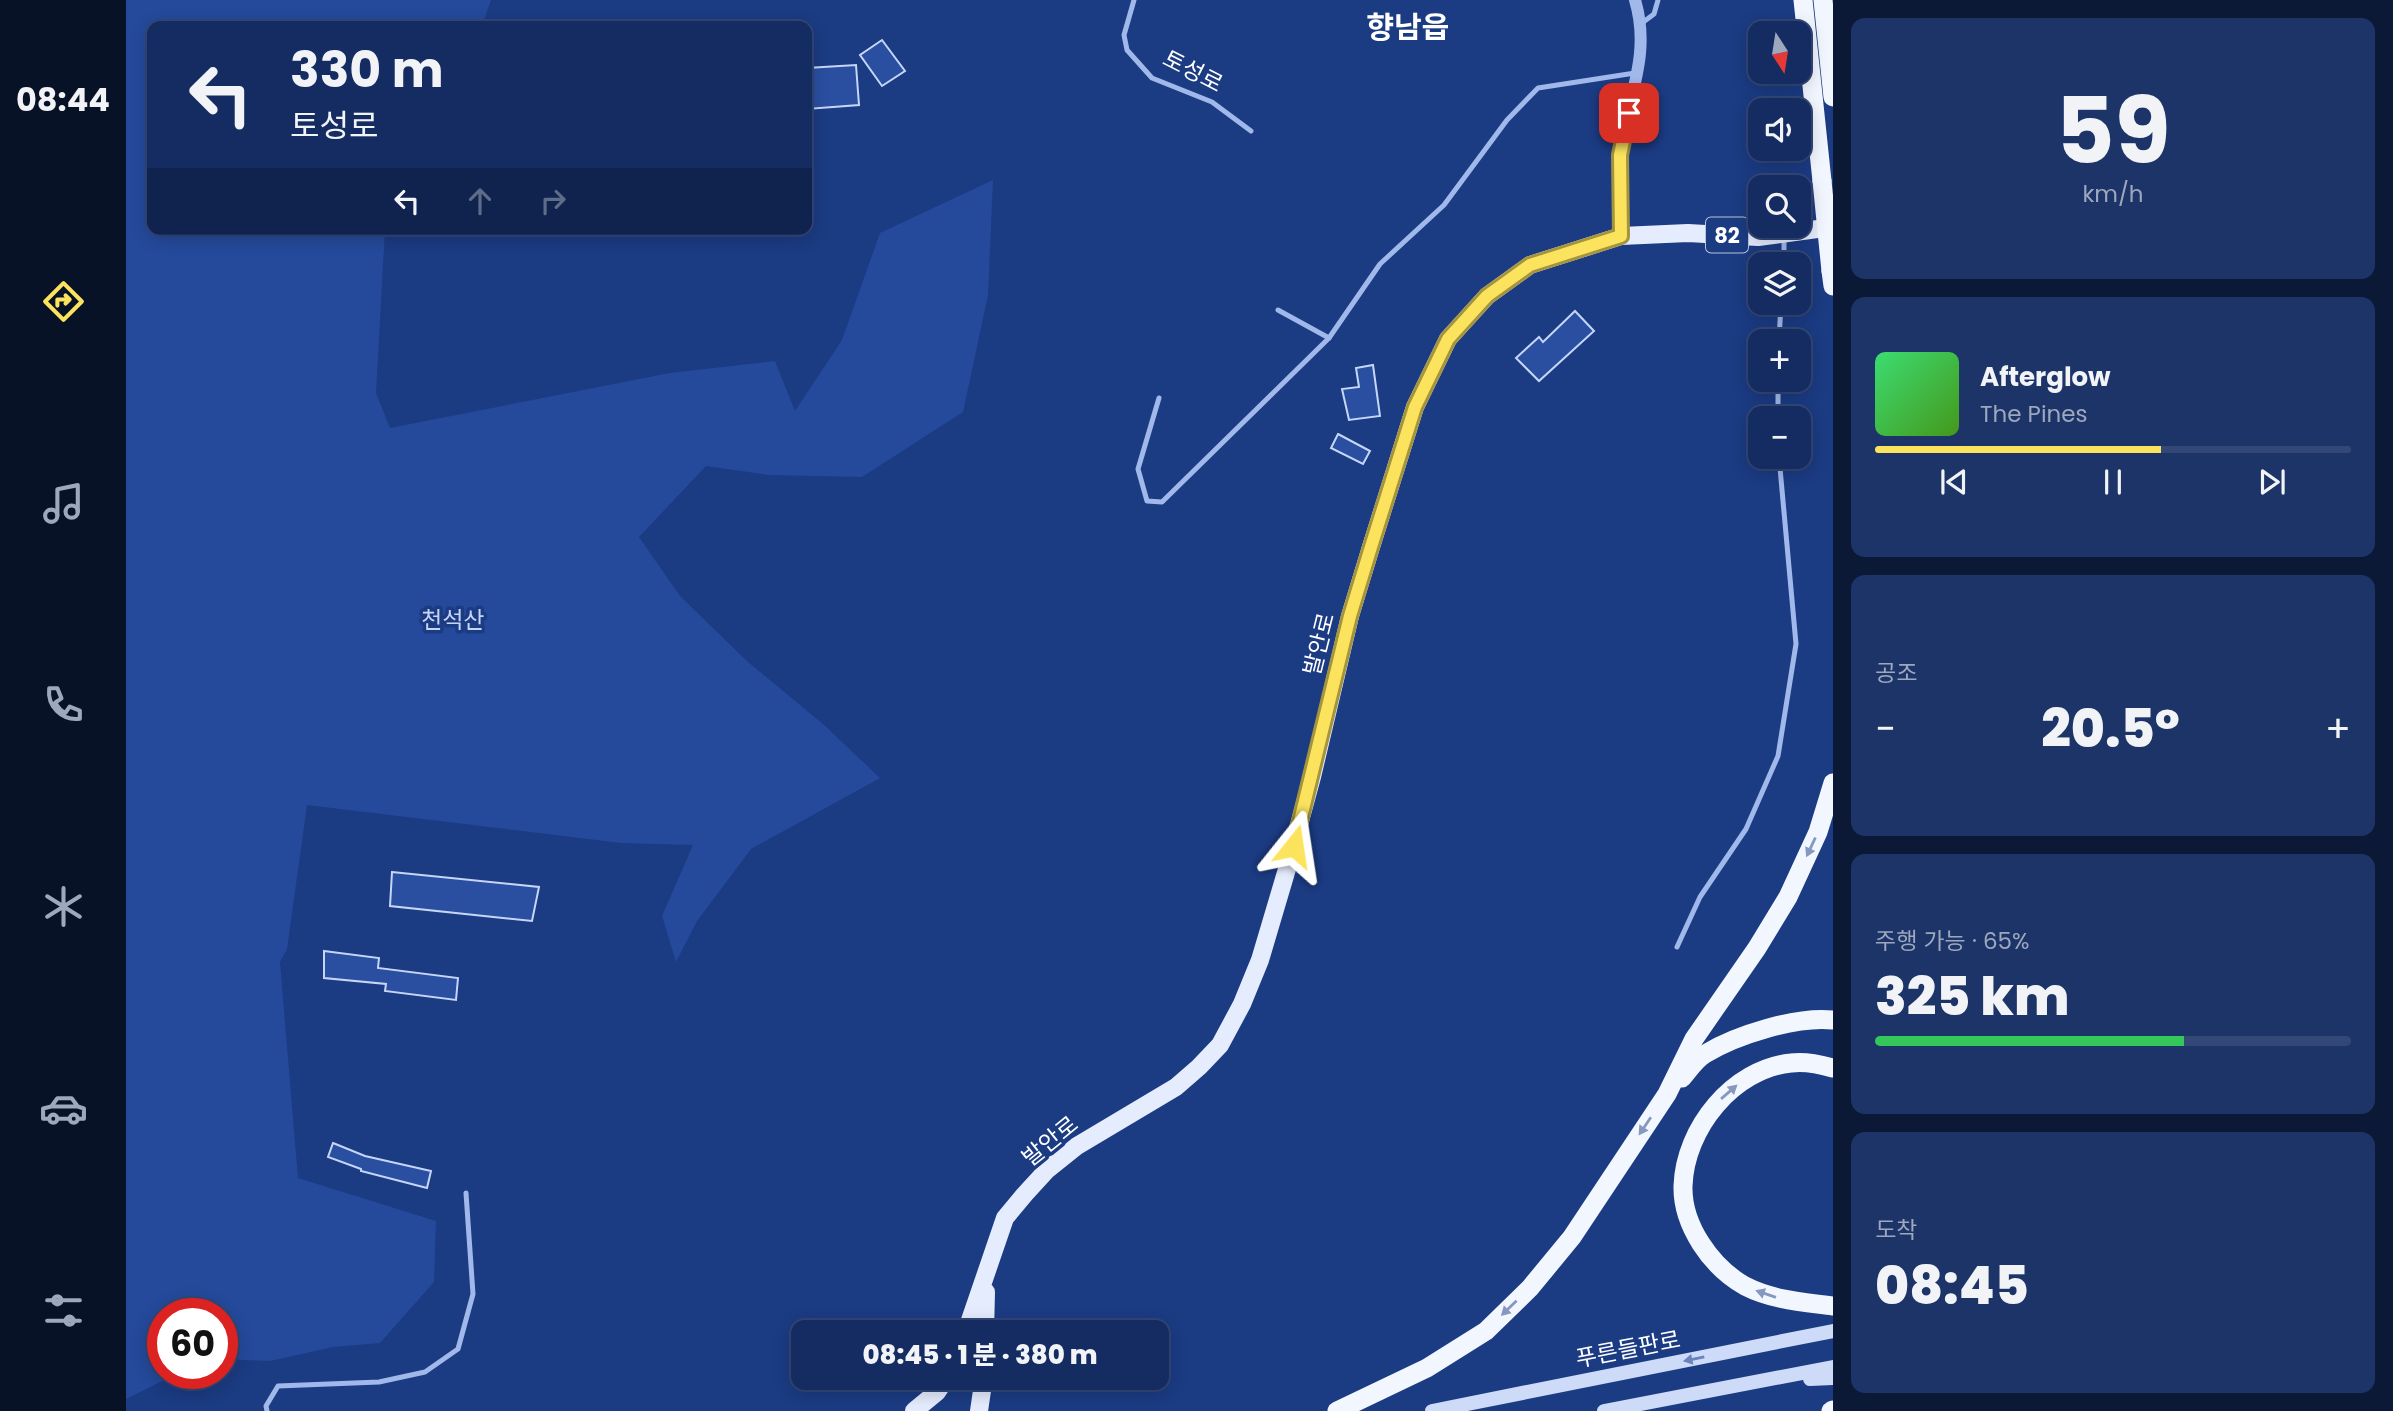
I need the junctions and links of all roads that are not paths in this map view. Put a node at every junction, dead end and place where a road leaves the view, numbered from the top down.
1 (1133, 0) edge
2 (1635, 0) edge
3 (1658, 0) edge
4 (1803, 0) edge
5 (1822, 0) edge
6 (1642, 23) junction
7 (1638, 72) junction
8 (1833, 97) edge
9 (1251, 131) dead end
10 (1833, 227) edge
11 (1811, 230) edge
12 (1621, 236) junction
13 (1748, 236) edge
14 (1832, 279) edge
15 (1278, 310) dead end
16 (1329, 338) junction
17 (1159, 398) dead end
18 (1780, 469) edge
19 (1833, 783) edge
20 (1677, 947) dead end
21 (1830, 1020) edge
22 (1833, 1068) edge
23 (1667, 1094) junction
24 (466, 1193) dead end
25 (986, 1270) junction
26 (1833, 1306) edge
27 (970, 1320) edge
28 (985, 1320) edge
29 (1833, 1331) edge
30 (1833, 1367) edge
31 (1833, 1378) edge
32 (1753, 1382) junction
33 (938, 1390) edge
34 (982, 1390) edge
35 (267, 1411) edge
36 (914, 1411) edge
37 (979, 1411) edge
38 (1338, 1411) edge
39 (1432, 1411) edge
40 (1604, 1411) edge

1 - 9 lane, 토성로
2 - 6 street
3 - 6 lane
4 - 14 highway, bridge
5 - 8 highway
6 - 7 street
7 - 12 street
7 - 16 lane
10 - 11 main road, 발안로 / 82
12 - 13 main road, 발안로 / 82
12 - 25 main road, 발안로 / 82
15 - 16 lane
16 - 17 lane
18 - 20 lane
19 -> 23 highway
21 - 23 highway
26 -> 22 highway
23 -> 38 highway
24 - 35 lane
25 - 27 main road, 82
25 - 28 main road, 82
29 -> 39 main road, 푸른들판로
30 - 32 main road
31 - 32 main road
32 - 40 main road
33 - 36 main road
34 - 37 main road

